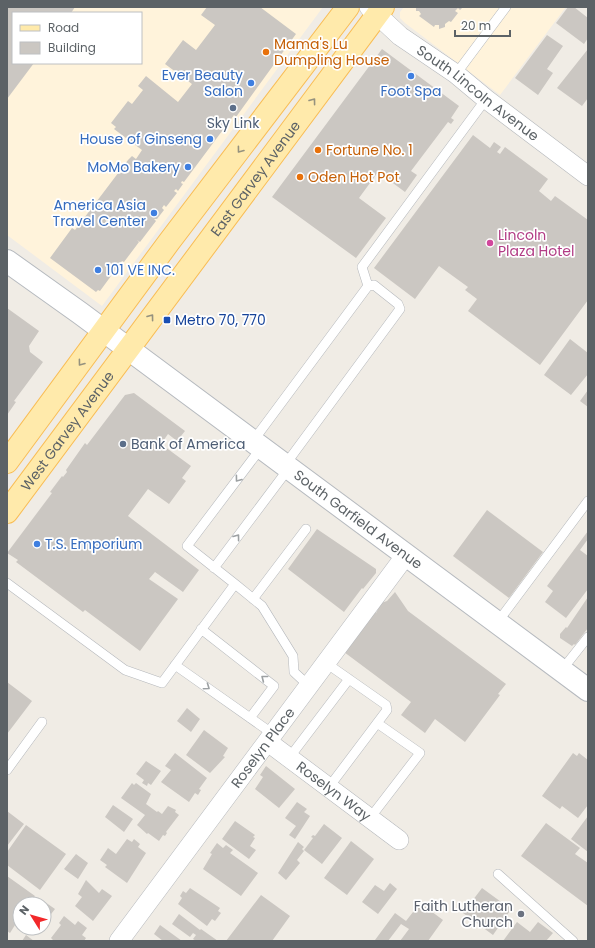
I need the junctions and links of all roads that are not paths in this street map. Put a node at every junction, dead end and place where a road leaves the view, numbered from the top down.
1 (348, 7) edge
2 (506, 7) edge
3 (377, 9) edge
4 (456, 74) junction
5 (486, 99) junction
6 (588, 176) edge
7 (7, 261) edge
8 (368, 286) junction
9 (105, 332) junction
10 (128, 349) junction
11 (257, 444) junction
12 (7, 462) edge
13 (287, 466) junction
14 (588, 501) edge
15 (7, 512) edge
16 (306, 529) dead end
17 (406, 555) junction
18 (214, 568) junction
19 (7, 583) edge
20 (235, 584) junction
21 (253, 599) junction
22 (497, 623) junction
23 (201, 629) junction
24 (588, 637) edge
25 (326, 663) junction
26 (175, 665) junction
27 (562, 671) junction
28 (349, 679) junction
29 (309, 686) junction
30 (588, 690) edge
31 (250, 718) junction
32 (42, 722) dead end
33 (377, 723) junction
34 (270, 738) junction
35 (289, 758) junction
36 (7, 770) edge
37 (329, 787) junction
38 (370, 818) junction
39 (399, 840) dead end
40 (498, 874) dead end
41 (120, 941) edge
42 (573, 941) edge

1 -> 9 main road
2 - 4 lane
3 - 4 street, South Lincoln Avenue
10 -> 3 main road, East Garvey Avenue
4 - 5 street, South Lincoln Avenue
5 - 6 street, South Lincoln Avenue
5 - 8 lane
7 - 9 main road, South Garfield Avenue
8 - 11 lane
8 - 13 lane
9 - 10 main road, South Garfield Avenue
9 -> 12 main road, West Garvey Avenue
10 - 11 main road, South Garfield Avenue
10 - 15 main road, West Garvey Avenue
11 - 13 main road, South Garfield Avenue
11 -> 18 lane
13 - 17 main road, South Garfield Avenue
18 -> 13 lane
14 - 22 lane
16 - 21 lane
17 - 22 main road, South Garfield Avenue
17 - 25 street, Roselyn Place
18 - 20 lane
19 - 26 lane
20 - 21 lane
20 - 23 lane
21 - 29 lane
22 - 27 main road, South Garfield Avenue
23 - 26 lane
31 -> 23 lane
24 - 27 lane
25 - 28 lane
25 - 29 street, Roselyn Place
26 -> 31 lane
27 - 30 main road, South Garfield Avenue
28 - 33 lane
28 - 35 lane
29 - 34 street, Roselyn Place
31 - 34 lane
32 - 36 lane
33 - 37 lane
33 - 38 lane
34 - 35 street, Roselyn Way
34 - 41 street, Roselyn Place
35 - 37 street, Roselyn Way
37 - 38 street, Roselyn Way
38 - 39 street, Roselyn Way
40 - 42 lane

